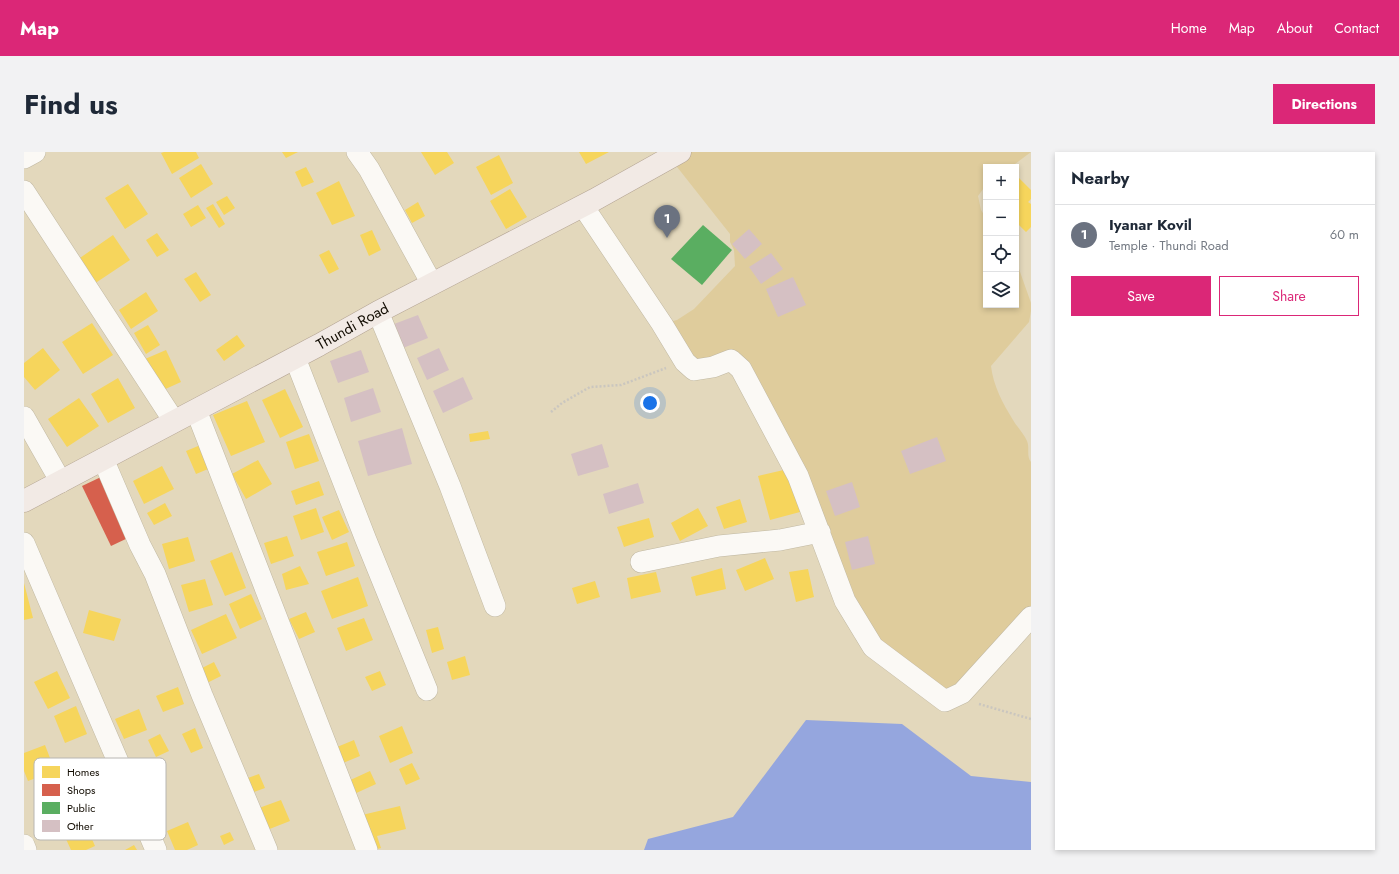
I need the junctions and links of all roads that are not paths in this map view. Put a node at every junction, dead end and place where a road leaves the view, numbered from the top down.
1 (35, 152) edge
2 (357, 152) edge
3 (680, 152) edge
4 (24, 158) edge
5 (24, 191) edge
6 (583, 206) junction
7 (432, 284) junction
8 (378, 312) junction
9 (295, 358) junction
10 (196, 410) junction
11 (170, 415) dead end
12 (24, 417) edge
13 (103, 459) junction
14 (61, 482) junction
15 (24, 501) edge
16 (820, 532) junction
17 (24, 543) edge
18 (641, 562) dead end
19 (495, 606) dead end
20 (1031, 617) edge
21 (427, 690) dead end
22 (116, 758) edge
23 (152, 840) edge
24 (24, 845) edge
25 (26, 850) edge
26 (156, 850) edge
27 (267, 850) edge
28 (367, 850) edge

1 - 4 street
2 - 7 street
3 - 6 main road, Thundi Road
5 - 11 street
6 - 7 main road, Thundi Road
6 - 16 street
7 - 8 main road, Thundi Road
8 - 9 main road, Thundi Road
8 - 19 street
9 - 10 main road, Thundi Road
9 - 21 street
10 - 13 main road, Thundi Road
10 - 28 street
12 - 14 street
13 - 14 main road, Thundi Road
13 - 27 street
14 - 15 main road, Thundi Road
16 - 18 street
16 - 20 street
17 - 22 street
23 - 26 street
24 - 25 street

